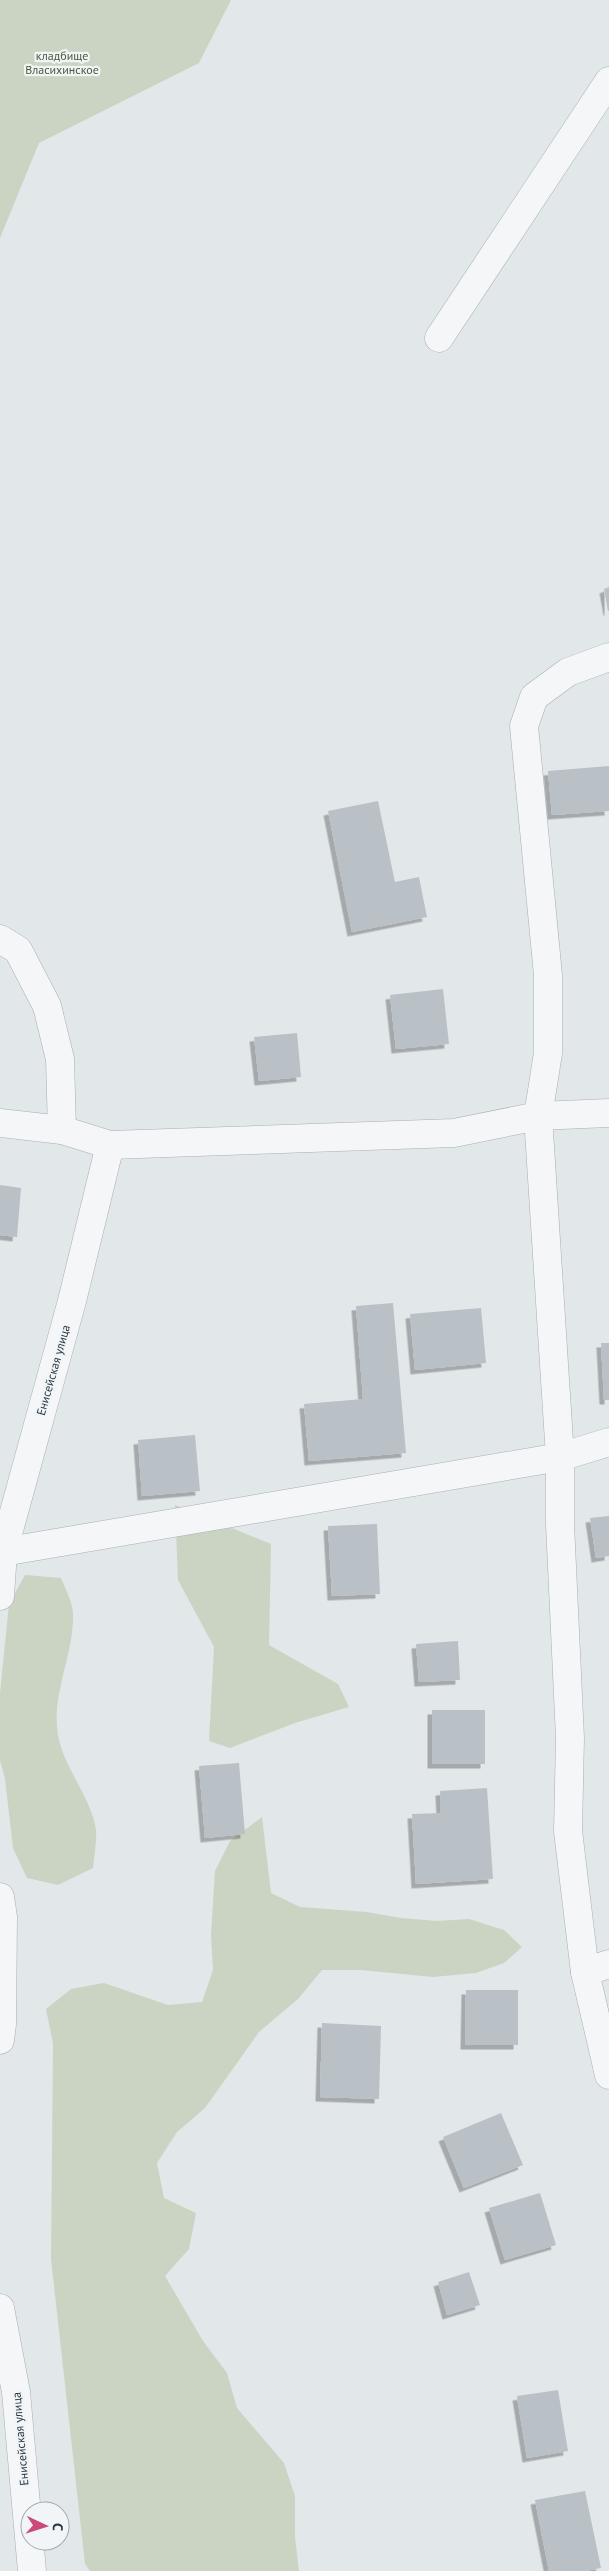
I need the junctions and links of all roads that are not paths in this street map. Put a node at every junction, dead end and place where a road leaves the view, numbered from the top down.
1 (609, 81) edge
2 (439, 338) dead end
3 (609, 658) edge
4 (0, 939) edge
5 (609, 1113) edge
6 (538, 1116) junction
7 (0, 1123) edge
8 (62, 1130) junction
9 (110, 1145) junction
10 (609, 1442) edge
11 (560, 1457) junction
12 (4, 1552) junction
13 (0, 1596) edge
14 (0, 1897) edge
15 (597, 1968) edge
16 (0, 2040) edge
17 (609, 2075) edge
18 (0, 2308) edge
19 (32, 2571) edge

1 - 2 street
3 - 6 street
4 - 8 street
5 - 6 street
6 - 9 street
6 - 11 street
7 - 8 street
8 - 9 street
9 - 12 street, Енисейская улица
10 - 11 street
11 - 12 street
11 - 15 street
12 - 13 street, Енисейская улица
14 - 16 street
15 - 17 street
18 - 19 street, Енисейская улица

